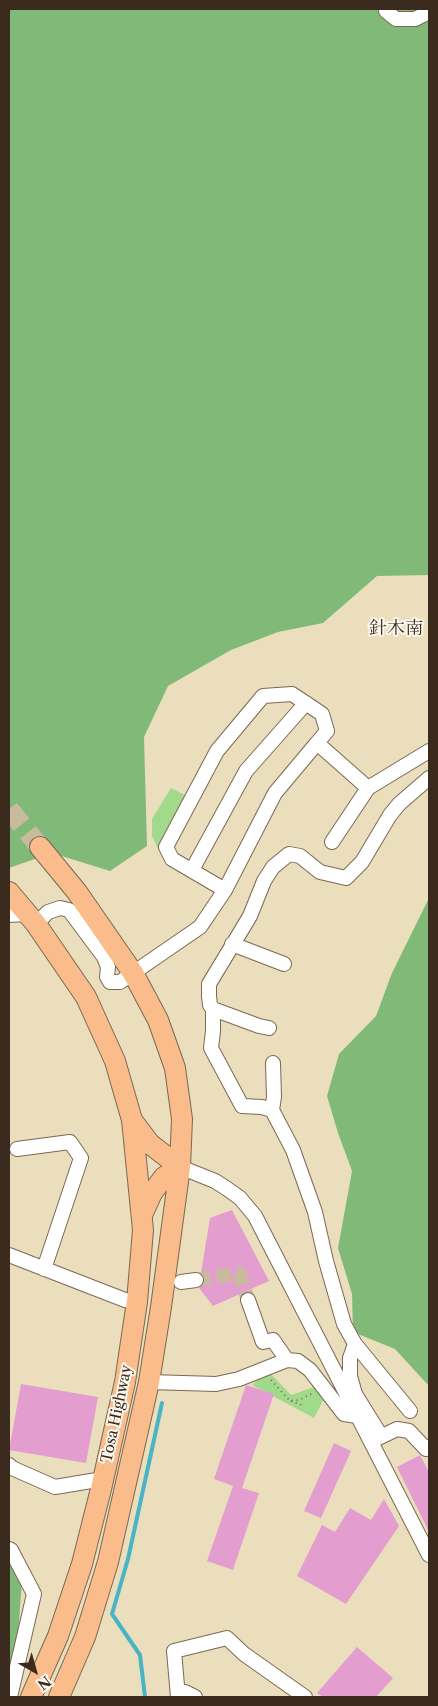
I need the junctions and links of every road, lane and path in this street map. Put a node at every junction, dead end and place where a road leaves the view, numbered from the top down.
1 (386, 9) edge
2 (429, 12) edge
3 (306, 704) junction
4 (318, 743) junction
5 (429, 751) edge
6 (429, 778) edge
7 (368, 788) junction
8 (332, 842) dead end
9 (40, 847) tunnel mouth
10 (192, 870) junction
11 (225, 890) junction
12 (9, 892) edge
13 (24, 918) edge
14 (232, 944) junction
15 (284, 964) dead end
16 (133, 973) junction
17 (213, 1009) junction
18 (269, 1028) dead end
19 (273, 1063) dead end
20 (272, 1110) junction
21 (132, 1120) junction
22 (17, 1150) dead end
23 (180, 1167) junction
24 (142, 1216) junction
25 (9, 1255) edge
26 (44, 1269) junction
27 (196, 1280) tunnel mouth
28 (181, 1282) dead end
29 (248, 1300) tunnel mouth
30 (137, 1302) junction
31 (356, 1344) junction
32 (287, 1360) junction
33 (262, 1370) junction
34 (149, 1382) junction
35 (324, 1388) junction
36 (290, 1401) junction
37 (306, 1406) dead end
38 (410, 1411) dead end
39 (357, 1416) junction
40 (376, 1439) junction
41 (429, 1447) edge
42 (9, 1465) edge
43 (103, 1479) junction
44 (9, 1550) edge
45 (429, 1555) edge
46 (178, 1694) edge
47 (10, 1697) edge
48 (31, 1697) edge
49 (59, 1697) edge
50 (195, 1697) edge
51 (305, 1697) edge

1 - 2 street
3 - 4 street
3 - 10 street
3 - 10 street
4 - 7 street
4 - 11 street
5 - 7 street
6 - 14 street
7 - 8 street
9 - 16 highway, Tosa Highway
10 - 11 street
11 - 16 street
12 - 13 highway
13 - 16 street
13 - 21 highway
14 - 15 street
14 - 17 street
16 - 23 highway, Tosa Highway
17 - 18 street
17 - 20 street
19 - 20 street
20 - 31 street
21 - 23 highway
21 - 24 highway, Tosa Highway
22 - 26 street
23 - 24 highway
23 - 34 highway, Tosa Highway
23 - 39 street
24 - 30 highway, Tosa Highway
25 - 26 street
26 - 30 street
27 - 28 street
29 - 32 street
30 - 43 highway, Tosa Highway
31 - 38 street
31 - 40 street
32 - 33 street
32 - 35 street
33 - 34 street
33 - 36 path
34 - 49 highway, Tosa Highway
35 - 36 path
35 - 39 street
36 - 37 path
39 - 40 street
40 - 41 street
40 - 45 street
42 - 43 street
43 - 48 highway, Tosa Highway
44 - 47 street
46 - 50 street
46 - 51 street

